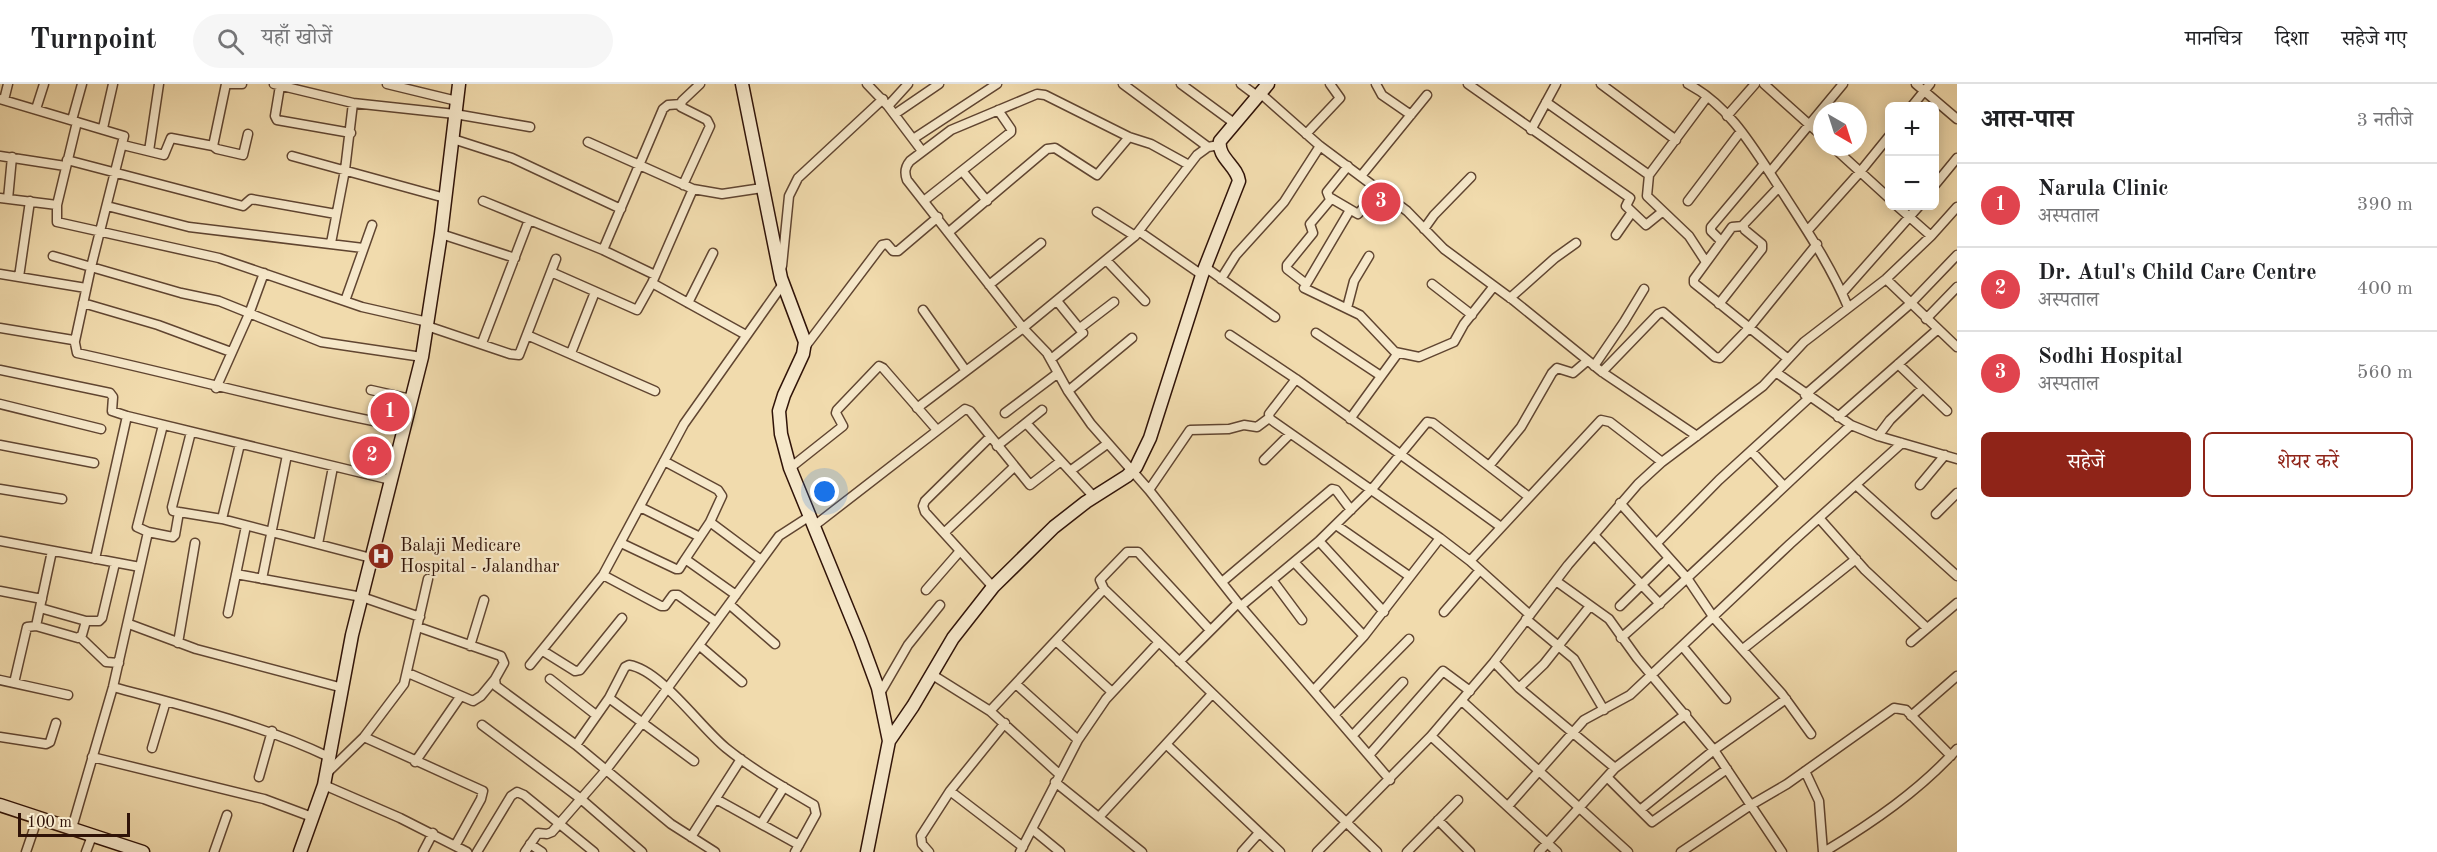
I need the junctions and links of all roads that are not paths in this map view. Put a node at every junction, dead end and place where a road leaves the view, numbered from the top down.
1 (8, 84) edge
2 (44, 84) edge
3 (82, 84) edge
4 (113, 84) edge
5 (159, 84) edge
6 (226, 84) edge
7 (242, 84) edge
8 (387, 84) edge
9 (459, 84) edge
10 (700, 84) edge
11 (742, 84) edge
12 (753, 84) edge
13 (867, 84) edge
14 (908, 84) edge
15 (939, 84) edge
16 (997, 84) edge
17 (1123, 84) edge
18 (1181, 84) edge
19 (1241, 84) edge
20 (1330, 84) edge
21 (1376, 84) edge
22 (1468, 84) edge
23 (1556, 84) edge
24 (1601, 84) edge
25 (1688, 84) edge
26 (1755, 84) edge
27 (1764, 84) edge
28 (1843, 84) edge
29 (1916, 84) edge
30 (277, 85) edge
31 (1928, 88) edge
32 (1262, 91) edge
33 (1427, 94) dead end
34 (1707, 97) junction
35 (2, 99) edge
36 (1546, 102) junction
37 (1916, 102) edge
38 (353, 103) junction
39 (746, 103) junction
40 (886, 103) junction
41 (681, 104) junction
42 (456, 108) junction
43 (36, 109) junction
44 (998, 110) junction
45 (895, 114) junction
46 (1411, 115) junction
47 (1726, 116) junction
48 (1957, 119) edge
49 (74, 121) junction
50 (1234, 123) junction
51 (1810, 125) junction
52 (530, 127) dead end
53 (103, 128) junction
54 (1813, 128) edge
55 (1531, 130) junction
56 (1742, 131) junction
57 (351, 133) junction
58 (1306, 134) junction
59 (248, 135) dead end
60 (1129, 137) junction
61 (453, 139) junction
62 (914, 140) junction
63 (1676, 140) junction
64 (1885, 141) edge
65 (588, 142) dead end
66 (123, 145) junction
67 (213, 146) junction
68 (1214, 146) junction
69 (1320, 147) junction
70 (149, 151) junction
71 (922, 151) junction
72 (0, 156) edge
73 (292, 156) dead end
74 (1843, 156) edge
75 (12, 157) junction
76 (1957, 158) edge
77 (66, 163) junction
78 (1764, 164) junction
79 (639, 165) junction
80 (1189, 165) junction
81 (1348, 166) junction
82 (345, 170) junction
83 (963, 172) junction
84 (1770, 172) junction
85 (1860, 172) junction
86 (115, 173) junction
87 (1649, 175) junction
88 (1361, 176) junction
89 (1471, 177) dead end
90 (1939, 181) edge
91 (683, 185) junction
92 (1779, 187) junction
93 (762, 188) junction
94 (693, 189) junction
95 (1378, 190) junction
96 (1647, 190) junction
97 (1885, 194) edge
98 (4, 198) edge
99 (445, 198) junction
100 (1630, 198) junction
101 (1332, 199) junction
102 (925, 200) junction
103 (30, 201) junction
104 (483, 201) dead end
105 (987, 201) junction
106 (1688, 201) dead end
107 (57, 205) junction
108 (106, 206) junction
109 (1957, 207) edge
110 (621, 209) junction
111 (1350, 210) junction
112 (1902, 210) edge
113 (1916, 210) edge
114 (1097, 212) dead end
115 (1632, 212) junction
116 (1662, 212) junction
117 (336, 214) junction
118 (1910, 217) junction
119 (938, 218) junction
120 (529, 220) junction
121 (372, 225) dead end
122 (1743, 226) junction
123 (1424, 229) junction
124 (100, 230) junction
125 (1808, 230) junction
126 (949, 232) junction
127 (441, 234) junction
128 (1137, 234) junction
129 (1616, 235) dead end
130 (1931, 236) junction
131 (1721, 241) junction
132 (331, 243) junction
133 (1041, 243) dead end
134 (1576, 243) dead end
135 (1816, 244) junction
136 (363, 248) junction
137 (603, 250) junction
138 (713, 253) dead end
139 (1957, 255) edge
140 (53, 256) dead end
141 (1369, 256) dead end
142 (515, 258) junction
143 (556, 259) dead end
144 (1106, 260) junction
145 (1706, 262) junction
146 (91, 267) junction
147 (1204, 271) junction
148 (551, 272) junction
149 (264, 273) junction
150 (0, 274) edge
151 (19, 276) junction
152 (654, 279) junction
153 (1221, 279) junction
154 (1886, 279) junction
155 (782, 281) junction
156 (1305, 283) junction
157 (1432, 284) dead end
158 (988, 285) junction
159 (1494, 286) junction
160 (1957, 287) edge
161 (86, 288) junction
162 (1644, 289) dead end
163 (594, 292) junction
164 (1842, 293) junction
165 (1510, 298) junction
166 (345, 301) junction
167 (1057, 301) junction
168 (1114, 302) dead end
169 (1145, 302) dead end
170 (83, 303) junction
171 (688, 303) junction
172 (1719, 304) junction
173 (1910, 304) junction
174 (1347, 308) junction
175 (1848, 308) junction
176 (923, 310) dead end
177 (249, 314) junction
178 (1472, 315) junction
179 (1275, 317) dead end
180 (1926, 319) junction
181 (427, 324) junction
182 (0, 328) edge
183 (1023, 328) junction
184 (1080, 328) junction
185 (1749, 328) junction
186 (1938, 329) junction
187 (1316, 333) dead end
188 (527, 335) junction
189 (746, 335) junction
190 (1230, 335) dead end
191 (1132, 338) dead end
192 (75, 341) junction
193 (482, 343) junction
194 (805, 347) junction
195 (1957, 347) edge
196 (231, 352) junction
197 (571, 353) junction
198 (1398, 353) junction
199 (423, 357) junction
200 (1787, 358) junction
201 (1051, 359) junction
202 (1590, 363) junction
203 (1898, 364) junction
204 (0, 370) edge
205 (966, 371) junction
206 (1602, 372) junction
207 (1058, 373) junction
208 (1776, 373) junction
209 (1381, 376) junction
210 (1296, 380) junction
211 (216, 388) junction
212 (1923, 388) junction
213 (370, 390) dead end
214 (656, 391) dead end
215 (1068, 391) junction
216 (1807, 396) junction
217 (411, 399) junction
218 (0, 404) edge
219 (917, 408) junction
220 (1042, 410) dead end
221 (1947, 411) dead end
222 (1005, 413) dead end
223 (127, 416) junction
224 (1838, 417) junction
225 (1269, 418) junction
226 (1350, 419) junction
227 (1026, 423) junction
228 (163, 425) junction
229 (1851, 425) junction
230 (404, 427) junction
231 (101, 429) dead end
232 (937, 430) junction
233 (191, 432) junction
234 (1290, 434) junction
235 (1697, 436) junction
236 (1878, 436) junction
237 (990, 437) junction
238 (1902, 442) junction
239 (240, 444) junction
240 (1107, 444) junction
241 (0, 445) edge
242 (997, 446) junction
243 (1751, 451) junction
244 (288, 455) junction
245 (1945, 455) junction
246 (1400, 456) junction
247 (1957, 459) edge
248 (1264, 460) dead end
249 (1061, 461) junction
250 (664, 462) junction
251 (1662, 462) junction
252 (94, 463) dead end
253 (1489, 466) junction
254 (333, 467) junction
255 (1014, 467) junction
256 (790, 468) junction
257 (1070, 471) junction
258 (1132, 471) junction
259 (391, 480) junction
260 (1856, 485) junction
261 (1920, 485) dead end
262 (1783, 486) junction
263 (0, 489) edge
264 (1372, 489) junction
265 (1149, 490) junction
266 (1957, 493) edge
267 (1094, 497) junction
268 (1529, 497) junction
269 (62, 499) dead end
270 (1620, 502) junction
271 (640, 507) junction
272 (1351, 510) junction
273 (179, 512) junction
274 (1936, 514) dead end
275 (1819, 518) junction
276 (222, 519) junction
277 (812, 521) junction
278 (710, 522) junction
279 (1336, 525) junction
280 (246, 526) junction
281 (1501, 527) junction
282 (148, 532) junction
283 (271, 532) junction
284 (944, 533) junction
285 (1594, 535) junction
286 (700, 537) junction
287 (1440, 538) junction
288 (0, 541) edge
289 (1319, 541) junction
290 (195, 543) dead end
291 (621, 543) junction
292 (1657, 543) junction
293 (318, 544) junction
294 (52, 551) junction
295 (960, 551) junction
296 (371, 558) junction
297 (1669, 558) junction
298 (94, 559) junction
299 (1856, 559) junction
300 (760, 560) junction
301 (684, 561) junction
302 (1470, 561) junction
303 (1294, 562) junction
304 (115, 563) junction
305 (1957, 563) edge
306 (140, 567) junction
307 (1480, 570) junction
308 (1954, 573) edge
309 (236, 574) junction
310 (603, 574) junction
311 (1409, 576) junction
312 (262, 579) junction
313 (428, 579) dead end
314 (1687, 579) junction
315 (1556, 580) junction
316 (1273, 581) junction
317 (1222, 582) junction
318 (1641, 586) junction
319 (993, 587) junction
320 (1104, 589) junction
321 (926, 590) dead end
322 (0, 591) edge
323 (736, 595) junction
324 (362, 597) junction
325 (484, 600) dead end
326 (1957, 603) edge
327 (41, 604) junction
328 (729, 604) junction
329 (1239, 604) junction
330 (1660, 604) junction
331 (940, 605) dead end
332 (1590, 606) junction
333 (1620, 606) dead end
334 (1384, 612) junction
335 (1444, 612) dead end
336 (228, 613) dead end
337 (420, 617) junction
338 (1528, 617) junction
339 (622, 618) dead end
340 (1714, 618) junction
341 (1302, 620) dead end
342 (86, 621) junction
343 (716, 622) junction
344 (129, 624) junction
345 (36, 626) junction
346 (418, 627) junction
347 (1927, 628) junction
348 (1210, 630) junction
349 (1364, 636) junction
350 (80, 638) junction
351 (1621, 638) junction
352 (1408, 639) dead end
353 (1056, 642) junction
354 (1159, 642) junction
355 (1911, 642) dead end
356 (178, 643) junction
357 (775, 644) dead end
358 (1559, 645) junction
359 (470, 646) junction
360 (700, 646) junction
361 (1683, 647) junction
362 (1743, 649) junction
363 (543, 651) junction
364 (1179, 662) junction
365 (1494, 662) junction
366 (119, 663) junction
367 (530, 665) dead end
368 (408, 673) junction
369 (931, 674) junction
370 (1652, 675) junction
371 (1957, 676) edge
372 (495, 679) junction
373 (550, 679) dead end
374 (0, 680) edge
375 (742, 682) dead end
376 (1403, 682) dead end
377 (14, 683) junction
378 (1017, 685) junction
379 (113, 687) junction
380 (343, 688) junction
381 (668, 688) junction
382 (1519, 688) junction
383 (1314, 690) junction
384 (1470, 691) junction
385 (1112, 692) junction
386 (1212, 694) junction
387 (68, 695) dead end
388 (879, 695) junction
389 (460, 697) junction
390 (609, 698) junction
391 (1726, 699) dead end
392 (1786, 699) junction
393 (166, 701) junction
394 (1462, 701) junction
395 (1604, 710) junction
396 (990, 711) junction
397 (1335, 714) junction
398 (1686, 714) junction
399 (596, 715) junction
400 (1911, 716) junction
401 (56, 723) dead end
402 (642, 723) junction
403 (1005, 723) junction
404 (482, 725) dead end
405 (272, 732) junction
406 (1571, 733) junction
407 (1811, 734) dead end
408 (1353, 735) junction
409 (1431, 736) junction
410 (0, 737) edge
411 (364, 737) junction
412 (1078, 740) junction
413 (889, 741) junction
414 (1166, 744) junction
415 (576, 745) junction
416 (152, 748) dead end
417 (1714, 750) junction
418 (1954, 753) edge
419 (1370, 754) junction
420 (92, 756) junction
421 (329, 757) junction
422 (741, 759) junction
423 (694, 761) dead end
424 (415, 762) junction
425 (1615, 768) junction
426 (1728, 769) junction
427 (606, 770) junction
428 (1540, 770) junction
429 (1805, 771) junction
430 (259, 777) dead end
431 (1607, 777) junction
432 (1057, 778) junction
433 (324, 780) junction
434 (1390, 780) junction
435 (784, 788) junction
436 (950, 790) junction
437 (581, 799) junction
438 (716, 799) junction
439 (1458, 800) dead end
440 (0, 805) edge
441 (1751, 805) junction
442 (1508, 806) junction
443 (1581, 808) junction
444 (1640, 810) junction
445 (227, 815) dead end
446 (38, 817) junction
447 (312, 817) junction
448 (1099, 817) junction
449 (1438, 820) junction
450 (1347, 822) junction
451 (560, 823) junction
452 (761, 824) junction
453 (72, 828) junction
454 (1032, 829) junction
455 (433, 833) junction
456 (1258, 834) junction
457 (92, 836) junction
458 (691, 837) junction
459 (1547, 843) junction
460 (530, 844) junction
461 (455, 846) junction
462 (703, 849) edge
463 (797, 849) edge
464 (1022, 849) edge
465 (1683, 851) edge
466 (26, 852) edge
467 (86, 852) edge
468 (143, 852) edge
469 (214, 852) edge
470 (300, 852) edge
471 (423, 852) edge
472 (467, 852) edge
473 (477, 852) edge
474 (525, 852) edge
475 (542, 852) edge
476 (594, 852) edge
477 (642, 852) edge
478 (715, 852) edge
479 (867, 852) edge
480 (929, 852) edge
481 (1060, 852) edge
482 (1142, 852) edge
483 (1242, 852) edge
484 (1280, 852) edge
485 (1317, 852) edge
486 (1377, 852) edge
487 (1407, 852) edge
488 (1470, 852) edge
489 (1539, 852) edge
490 (1557, 852) edge
491 (1628, 852) edge
492 (1782, 852) edge
493 (1824, 852) edge

1 - 35 street
2 - 43 street
3 - 49 street
4 - 53 street
5 - 70 street
6 - 7 street
6 - 67 street
8 - 42 street
9 - 42 street
10 - 41 street
11 - 39 street
12 - 39 street
13 - 40 street
14 - 40 street
15 - 45 street
16 - 62 street
17 - 68 street
18 - 50 street
19 - 32 street
20 - 58 street
21 - 46 street
22 - 55 street
23 - 36 street
24 - 63 street
25 - 34 street
26 - 47 street
27 - 51 street
28 - 51 street
29 - 31 street
30 - 38 street
30 - 57 street
31 - 37 street
31 - 48 street
32 - 50 street
32 - 58 street
33 - 46 street
34 - 47 street
34 - 63 street
35 - 43 street
36 - 55 street
36 - 87 street
38 - 42 street
38 - 57 street
39 - 93 street
40 - 45 street
40 - 155 street
41 - 79 street
41 - 91 street
42 - 52 street
42 - 61 street
43 - 49 street
44 - 60 street
44 - 71 street
44 - 83 street
45 - 62 street
46 - 88 street
47 - 56 street
49 - 53 street
49 - 77 street
50 - 68 street
51 - 54 street
51 - 84 street
53 - 66 street
55 - 100 street
56 - 78 street
56 - 106 street
57 - 82 street
58 - 69 street
59 - 67 street
60 - 80 street
60 - 105 street
61 - 99 street
61 - 110 street
62 - 71 street
63 - 87 street
64 - 85 street
65 - 79 street
66 - 70 street
66 - 86 street
67 - 70 street
68 - 80 street
68 - 147 street
69 - 81 street
69 - 153 street
71 - 102 street
72 - 75 street
73 - 82 street
74 - 85 street
75 - 77 street
75 - 98 street
76 - 90 street
77 - 86 street
77 - 107 street
78 - 84 street
78 - 131 street
79 - 91 street
79 - 110 street
80 - 128 street
81 - 88 street
81 - 101 street
82 - 99 street
82 - 117 street
83 - 102 street
83 - 105 street
84 - 92 street
85 - 97 street
85 - 125 street
86 - 108 street
86 - 117 street
87 - 96 street
88 - 95 street
89 - 123 street
91 - 94 street
92 - 122 street
92 - 125 street
93 - 94 street
93 - 155 street
94 - 152 street
95 - 111 street
95 - 123 street
96 - 100 street
96 - 116 street
98 - 103 street
99 - 127 street
100 - 115 street
101 - 111 street
101 - 156 street
102 - 119 street
103 - 107 street
103 - 151 street
104 - 120 street
105 - 126 street
107 - 124 street
108 - 124 street
108 - 132 street
109 - 130 street
110 - 137 street
111 - 156 street
112 - 118 street
113 - 118 street
114 - 128 street
115 - 116 street
115 - 129 street
116 - 145 street
117 - 132 street
118 - 130 street
118 - 164 street
119 - 126 street
119 - 194 street
120 - 137 street
120 - 142 street
121 - 136 street
122 - 131 street
122 - 172 street
123 - 159 street
124 - 146 street
124 - 149 street
125 - 135 street
126 - 158 street
127 - 142 street
127 - 181 street
128 - 144 street
128 - 147 street
130 - 154 street
131 - 145 street
132 - 136 street
133 - 158 street
134 - 165 street
135 - 164 street
135 - 185 street
136 - 166 street
137 - 152 street
138 - 171 street
139 - 173 street
140 - 146 street
141 - 174 street
142 - 193 street
143 - 148 street
144 - 167 street
144 - 169 street
145 - 172 street
146 - 161 street
146 - 177 street
147 - 153 street
147 - 258 street
148 - 163 street
148 - 188 street
149 - 166 street
149 - 177 street
150 - 151 street
151 - 161 street
152 - 163 street
152 - 171 street
153 - 179 street
154 - 173 street
154 - 175 street
155 - 189 street
155 - 194 street
156 - 174 street
157 - 178 street
158 - 183 street
159 - 165 street
159 - 178 street
160 - 180 street
161 - 170 street
162 - 202 street
163 - 197 street
164 - 175 street
165 - 202 street
166 - 181 street
167 - 183 street
167 - 184 street
168 - 184 street
170 - 192 street
170 - 196 street
171 - 189 street
172 - 185 street
173 - 180 street
173 - 216 street
174 - 198 street
175 - 200 street
176 - 205 street
177 - 196 street
177 - 199 street
178 - 198 street
180 - 186 street
181 - 193 street
181 - 199 street
182 - 192 street
183 - 201 street
183 - 205 street
184 - 201 street
185 - 200 street
185 - 206 street
186 - 195 street
186 - 203 street
187 - 209 street
188 - 193 street
188 - 197 street
189 - 250 street
190 - 210 street
191 - 215 street
192 - 211 street
194 - 256 street
196 - 211 street
197 - 214 street
198 - 209 street
199 - 217 street
200 - 208 street
201 - 207 street
202 - 206 street
202 - 253 street
203 - 212 street
203 - 224 street
204 - 223 street
205 - 219 street
206 - 235 street
207 - 215 street
207 - 222 street
208 - 216 street
208 - 235 street
209 - 226 street
210 - 225 street
210 - 226 street
211 - 230 street
212 - 221 street
212 - 236 street
213 - 217 street
215 - 240 street
216 - 224 street
216 - 243 street
217 - 230 street
218 - 231 street
219 - 232 street
219 - 256 street
220 - 227 street
223 - 228 street
223 - 298 street
224 - 229 street
225 - 234 street
225 - 265 street
226 - 246 street
227 - 242 street
227 - 249 street
228 - 233 street
228 - 282 street
229 - 236 street
229 - 262 street
230 - 259 street
232 - 237 street
232 - 277 street
233 - 239 street
233 - 273 street
234 - 248 street
234 - 264 street
235 - 251 street
236 - 238 street
237 - 242 street
237 - 284 street
238 - 245 street
238 - 260 street
239 - 244 street
239 - 276 street
240 - 257 street
240 - 258 street
241 - 252 street
242 - 255 street
243 - 262 street
243 - 292 street
244 - 254 street
244 - 283 street
245 - 247 street
245 - 261 street
246 - 253 street
246 - 264 street
246 - 281 street
249 - 255 street
249 - 257 street
250 - 271 street
250 - 278 street
251 - 268 street
251 - 270 street
253 - 268 street
254 - 259 street
254 - 293 street
255 - 284 street
256 - 277 street
257 - 267 street
258 - 265 street
258 - 267 street
259 - 296 street
260 - 275 street
260 - 308 street
262 - 314 street
263 - 269 street
264 - 272 street
264 - 287 street
265 - 317 street
266 - 274 street
267 - 319 street
268 - 281 street
270 - 285 street
270 - 292 street
271 - 286 street
271 - 291 street
272 - 279 street
272 - 317 street
273 - 276 street
273 - 282 street
275 - 299 street
275 - 340 street
276 - 280 street
277 - 300 street
277 - 388 street
278 - 286 street
278 - 300 street
279 - 289 street
279 - 311 street
280 - 283 street
280 - 309 street
281 - 302 street
282 - 306 street
283 - 293 street
283 - 312 street
284 - 295 street
285 - 315 street
285 - 318 street
286 - 301 street
287 - 302 street
287 - 311 street
288 - 294 street
289 - 303 street
289 - 334 street
290 - 356 street
291 - 301 street
291 - 310 street
292 - 297 street
293 - 296 street
294 - 298 street
294 - 327 street
295 - 319 street
295 - 321 street
296 - 324 street
297 - 314 street
297 - 318 street
298 - 304 street
299 - 347 street
299 - 362 street
300 - 323 street
301 - 323 street
302 - 307 street
303 - 316 street
303 - 349 street
304 - 306 street
304 - 342 street
305 - 308 street
306 - 344 street
307 - 335 street
307 - 338 street
309 - 312 street
309 - 336 street
310 - 343 street
310 - 363 street
311 - 334 street
312 - 324 street
313 - 337 street
314 - 330 street
314 - 340 street
315 - 332 street
315 - 338 street
316 - 329 street
316 - 341 street
317 - 329 street
318 - 330 street
318 - 333 street
319 - 369 street
320 - 348 street
320 - 353 street
320 - 354 street
322 - 327 street
323 - 328 street
324 - 337 street
324 - 380 street
325 - 359 street
326 - 347 street
327 - 342 street
327 - 345 street
328 - 343 street
328 - 357 street
329 - 348 street
329 - 383 street
330 - 351 street
331 - 388 street
332 - 351 street
332 - 358 street
334 - 349 street
337 - 346 street
338 - 358 street
338 - 365 street
339 - 363 street
340 - 361 street
340 - 362 street
342 - 350 street
343 - 360 street
344 - 356 street
344 - 366 street
345 - 350 street
345 - 377 street
346 - 359 street
346 - 368 street
347 - 355 street
348 - 364 street
349 - 383 street
350 - 366 street
351 - 370 street
352 - 397 street
353 - 378 street
353 - 385 street
354 - 364 street
354 - 385 street
356 - 380 street
358 - 382 street
358 - 395 street
359 - 372 street
360 - 375 street
360 - 381 street
361 - 370 street
361 - 391 street
362 - 392 street
363 - 367 street
364 - 386 street
365 - 382 street
365 - 384 street
366 - 379 street
368 - 389 street
368 - 411 street
369 - 396 street
369 - 413 street
370 - 395 street
370 - 398 street
371 - 400 street
372 - 389 street
372 - 415 street
373 - 399 street
374 - 377 street
376 - 408 street
377 - 387 street
378 - 396 street
378 - 412 street
379 - 393 street
379 - 420 street
380 - 421 street
381 - 390 street
381 - 402 street
381 - 422 street
382 - 406 street
383 - 397 street
384 - 394 street
384 - 419 street
385 - 412 street
386 - 414 street
386 - 450 street
388 - 413 street
389 - 424 street
390 - 399 street
390 - 402 street
392 - 407 street
392 - 417 street
393 - 405 street
393 - 416 street
394 - 409 street
394 - 428 street
395 - 406 street
396 - 403 street
397 - 408 street
398 - 417 street
398 - 425 street
399 - 415 street
400 - 418 street
400 - 429 street
401 - 410 street
402 - 423 street
402 - 427 street
403 - 432 street
403 - 436 street
404 - 437 street
405 - 421 street
405 - 430 street
406 - 425 street
406 - 428 street
408 - 419 street
409 - 434 street
409 - 442 street
411 - 424 street
411 - 433 street
412 - 432 street
413 - 479 street
414 - 448 street
414 - 456 street
415 - 427 street
417 - 426 street
417 - 444 street
418 - 493 street
419 - 434 street
420 - 447 street
420 - 453 street
421 - 433 street
422 - 435 street
422 - 438 street
424 - 461 street
425 - 431 street
426 - 441 street
426 - 444 street
427 - 437 street
427 - 458 street
428 - 442 street
428 - 443 street
429 - 441 street
429 - 493 street
431 - 443 street
431 - 444 street
432 - 448 street
432 - 454 street
433 - 447 street
433 - 455 street
434 - 450 street
435 - 452 street
435 - 463 street
436 - 464 street
436 - 480 street
437 - 451 street
437 - 477 street
438 - 452 street
438 - 458 street
439 - 449 street
440 - 446 street
441 - 465 street
441 - 492 street
442 - 459 street
443 - 459 street
443 - 491 street
445 - 469 street
446 - 453 street
446 - 466 street
447 - 470 street
448 - 482 street
449 - 487 street
449 - 488 street
450 - 485 street
450 - 486 street
451 - 460 street
451 - 473 street
451 - 476 street
452 - 463 street
453 - 457 street
454 - 464 street
454 - 481 street
455 - 461 street
455 - 471 street
456 - 483 street
456 - 484 street
457 - 467 street
457 - 468 street
458 - 462 street
459 - 489 street
459 - 490 street
460 - 474 street
460 - 475 street
461 - 472 street
462 - 478 street

